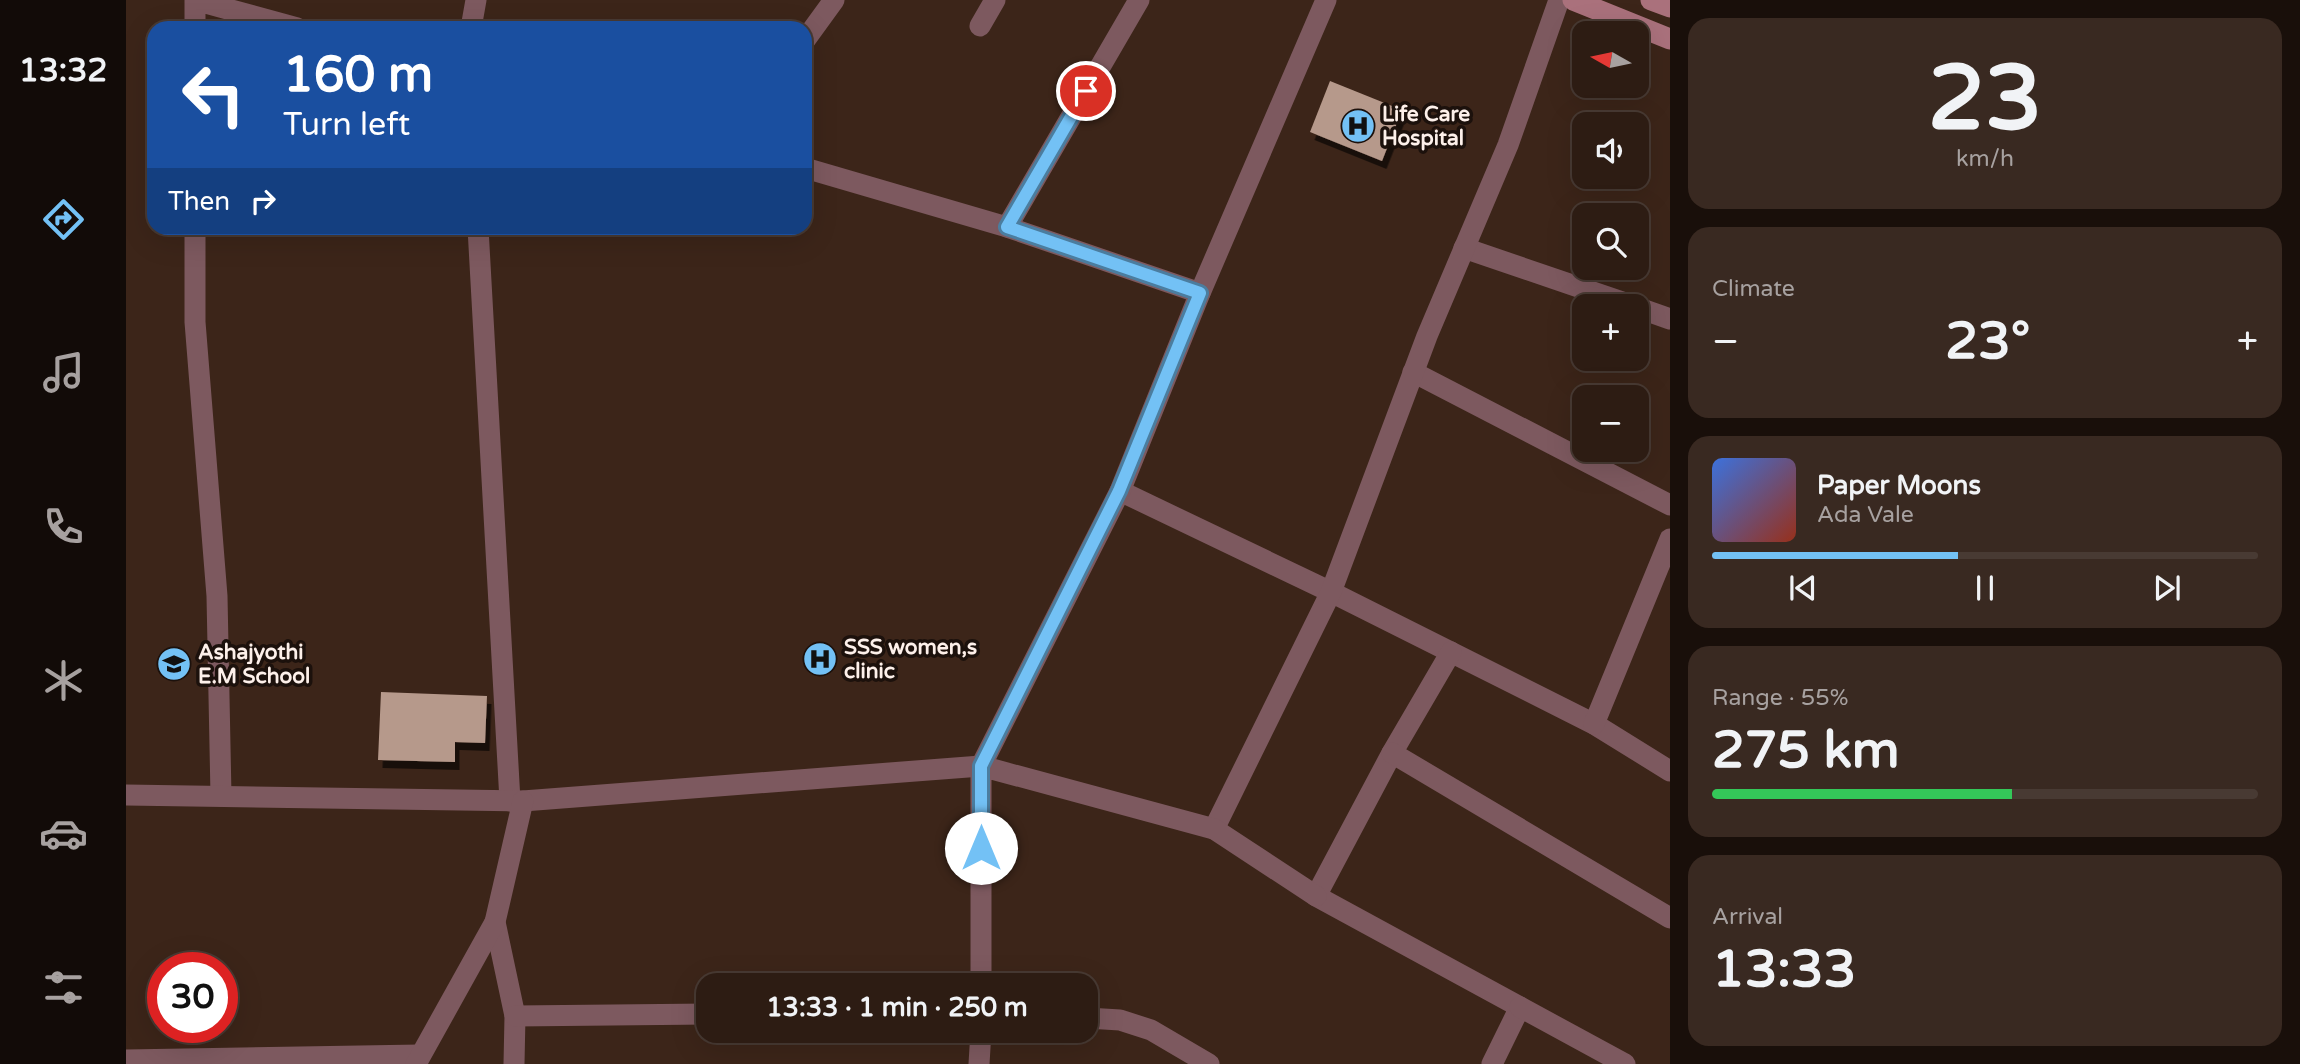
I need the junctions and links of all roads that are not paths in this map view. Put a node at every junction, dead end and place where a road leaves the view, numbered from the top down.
1 (195, 0) edge
2 (476, 0) edge
3 (834, 0) edge
4 (995, 0) edge
5 (1139, 0) edge
6 (1326, 0) edge
7 (1559, 0) edge
8 (1573, 0) edge
9 (1651, 0) edge
10 (1670, 7) edge
11 (195, 21) edge
12 (272, 21) edge
13 (472, 21) edge
14 (980, 26) dead end
15 (812, 30) edge
16 (1670, 38) edge
17 (812, 170) edge
18 (1007, 227) junction
19 (195, 235) edge
20 (478, 235) edge
21 (1464, 248) junction
22 (1200, 293) junction
23 (1597, 294) edge
24 (1649, 312) edge
25 (1670, 319) edge
26 (1413, 372) junction
27 (1119, 491) junction
28 (1670, 505) edge
29 (1670, 539) edge
30 (1331, 592) junction
31 (1451, 652) junction
32 (1594, 724) junction
33 (1392, 753) junction
34 (981, 766) junction
35 (1670, 771) edge
36 (126, 795) edge
37 (221, 796) junction
38 (517, 801) junction
39 (1214, 829) junction
40 (1316, 896) junction
41 (1670, 918) edge
42 (495, 922) junction
43 (981, 973) edge
44 (1520, 1007) junction
45 (696, 1014) edge
46 (516, 1016) junction
47 (1098, 1019) edge
48 (980, 1043) edge
49 (126, 1060) edge
50 (418, 1060) edge
51 (514, 1064) edge
52 (979, 1064) edge
53 (1209, 1064) edge
54 (1492, 1064) edge
55 (1625, 1064) edge

1 - 11 street
1 - 12 street
2 - 13 street
3 - 15 street
4 - 14 street
5 - 18 street
6 - 22 street
7 - 21 street
8 - 16 street
9 - 10 street
17 - 18 street
18 - 22 street
19 - 37 street
20 - 38 street
21 - 23 street
21 - 26 street
22 - 27 street
24 - 25 street
26 - 28 street
26 - 30 street
27 - 30 street
27 - 34 street
29 - 32 street
30 - 31 street
30 - 39 street
31 - 32 street
31 - 33 street
32 - 35 street
33 - 40 street
33 - 41 street
34 - 38 street
34 - 39 street
34 - 43 street
36 - 37 street
37 - 38 street
38 - 42 street
39 - 40 street
40 - 44 street
42 - 46 street
42 - 50 street
44 - 54 street
44 - 55 street
45 - 46 street
46 - 51 street
47 - 53 street
48 - 52 street
49 - 50 street

